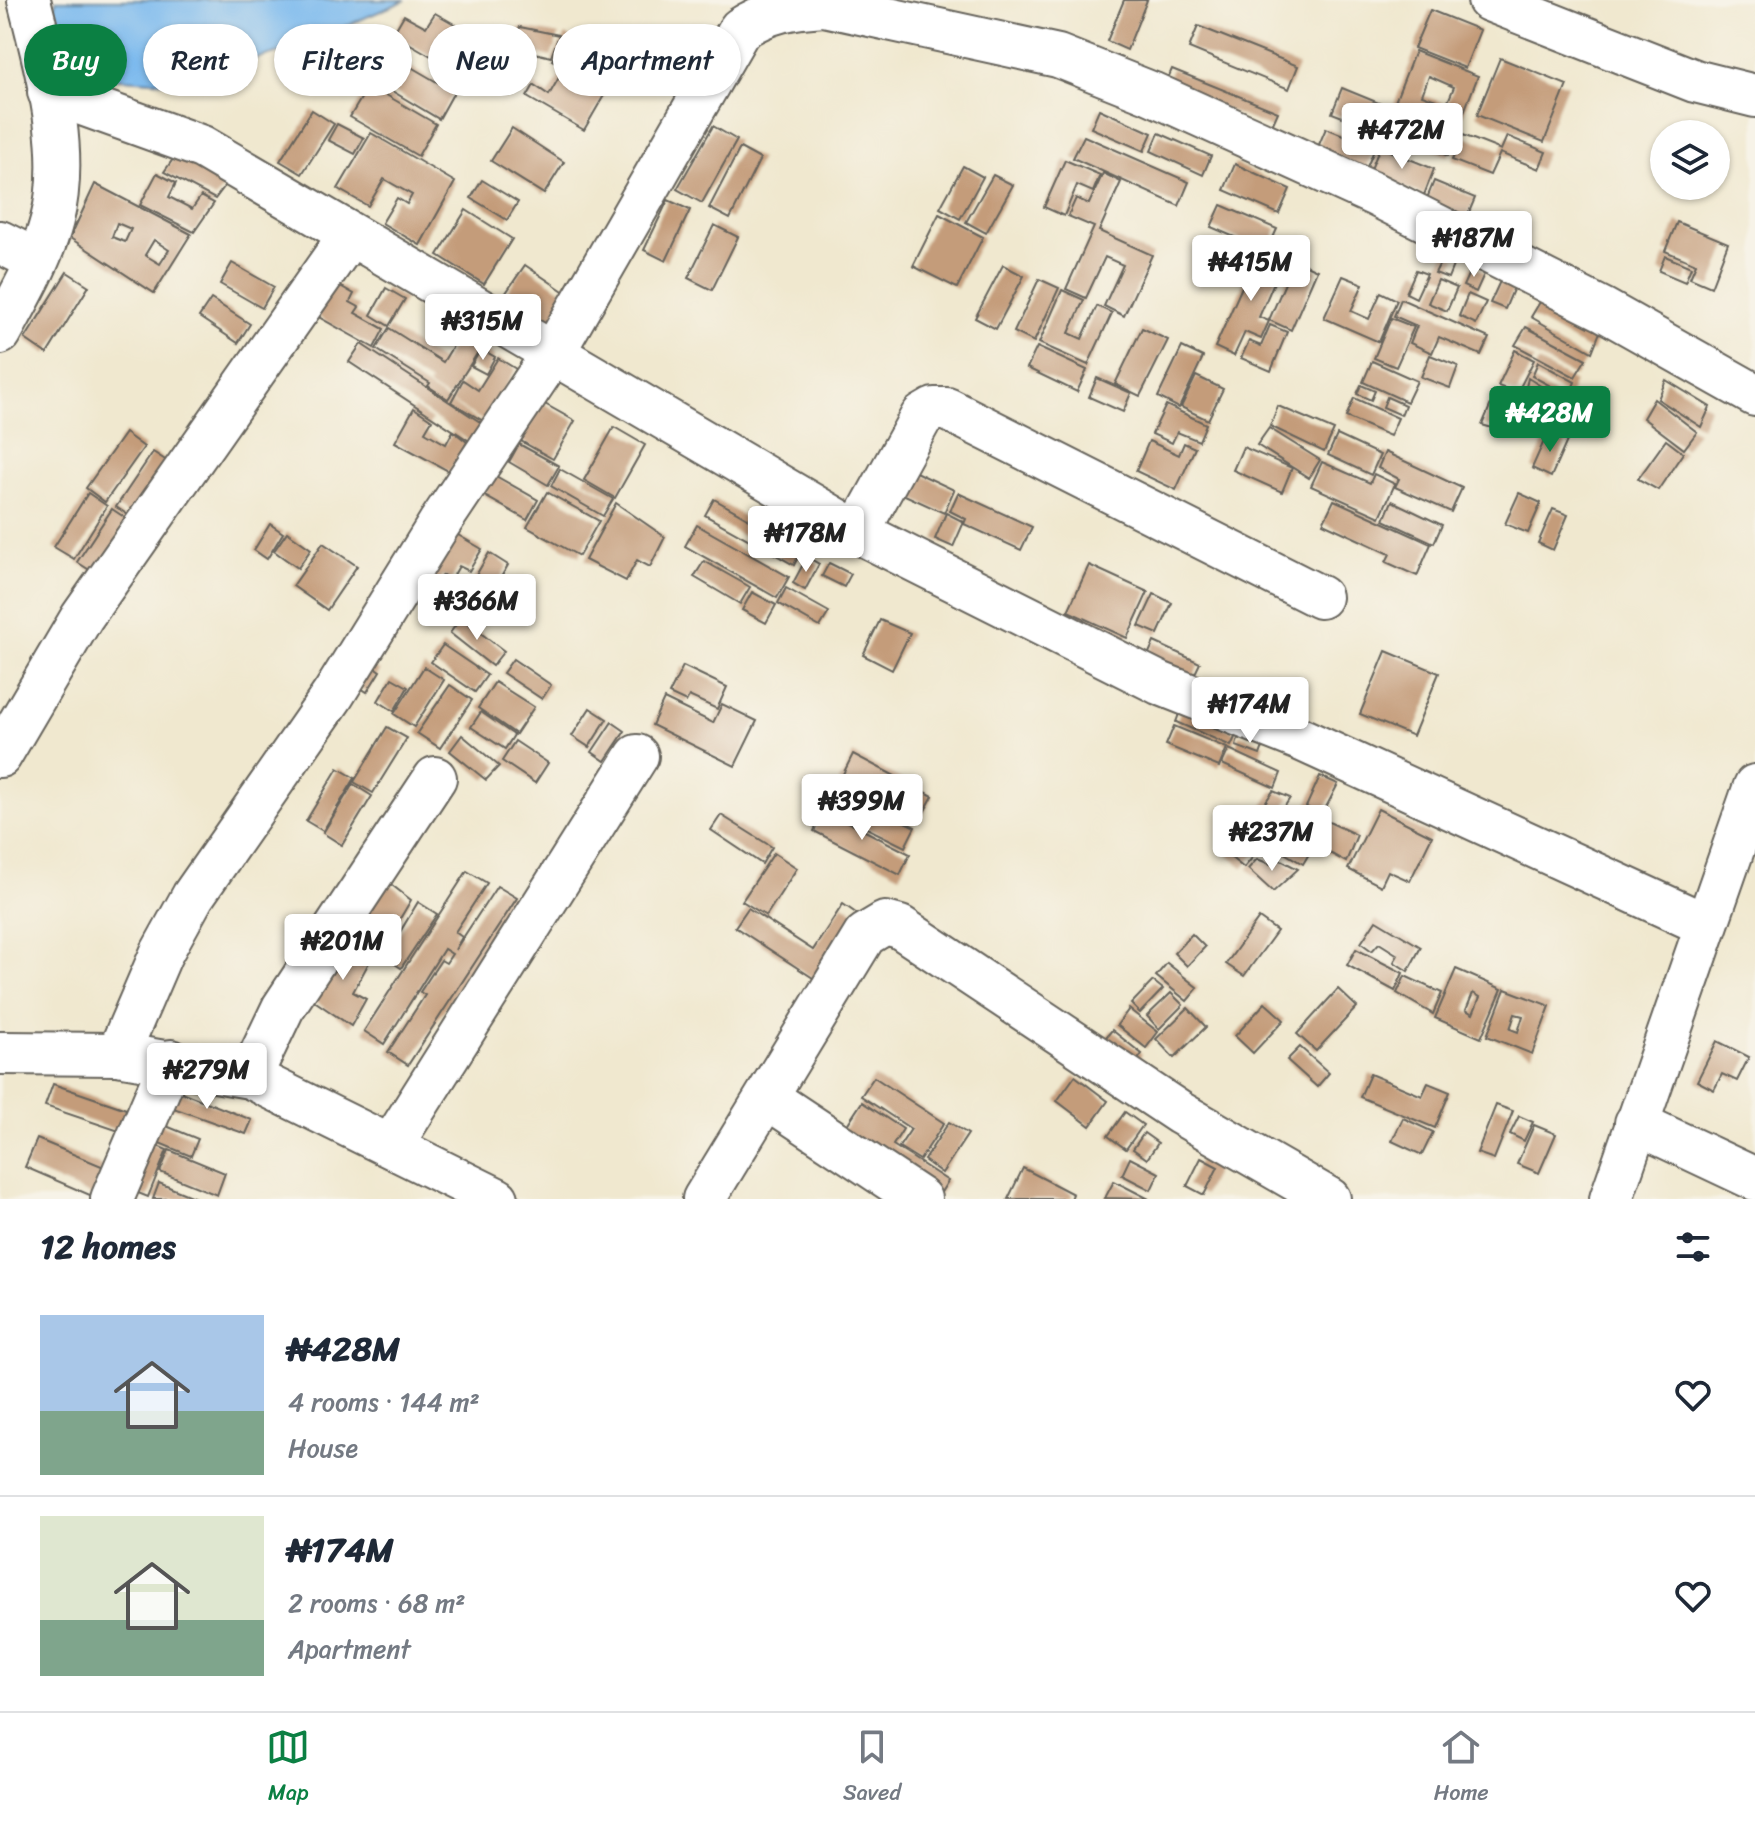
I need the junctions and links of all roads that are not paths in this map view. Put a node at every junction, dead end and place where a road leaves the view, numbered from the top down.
1 (29, 0) edge
2 (1489, 0) edge
3 (34, 24) edge
4 (49, 96) edge
5 (60, 96) edge
6 (1755, 96) edge
7 (350, 235) junction
8 (18, 251) edge
9 (0, 333) edge
10 (552, 355) junction
11 (1755, 395) edge
12 (858, 532) junction
13 (1320, 597) dead end
14 (0, 756) edge
15 (637, 756) dead end
16 (435, 778) dead end
17 (1755, 786) edge
18 (1706, 925) junction
19 (0, 1053) edge
20 (118, 1054) junction
21 (171, 1061) junction
22 (250, 1077) junction
23 (768, 1098) junction
24 (1636, 1123) junction
25 (391, 1146) junction
26 (1755, 1179) edge
27 (112, 1199) edge
28 (497, 1199) edge
29 (704, 1199) edge
30 (920, 1199) edge
31 (1329, 1199) edge
32 (1611, 1199) edge

1 - 3 street
2 - 6 street
4 - 8 street
5 - 7 street
7 - 10 street
7 - 14 street
8 - 9 street
10 - 11 street
10 - 12 street
10 - 20 street
12 - 13 street
12 - 18 street
15 - 25 street
16 - 22 street
17 - 18 street
18 - 24 street
19 - 20 street
20 - 21 street
21 - 22 street
21 - 27 street
22 - 25 street
23 - 29 street
23 - 30 street
23 - 31 street
24 - 26 street
24 - 32 street
25 - 28 street

